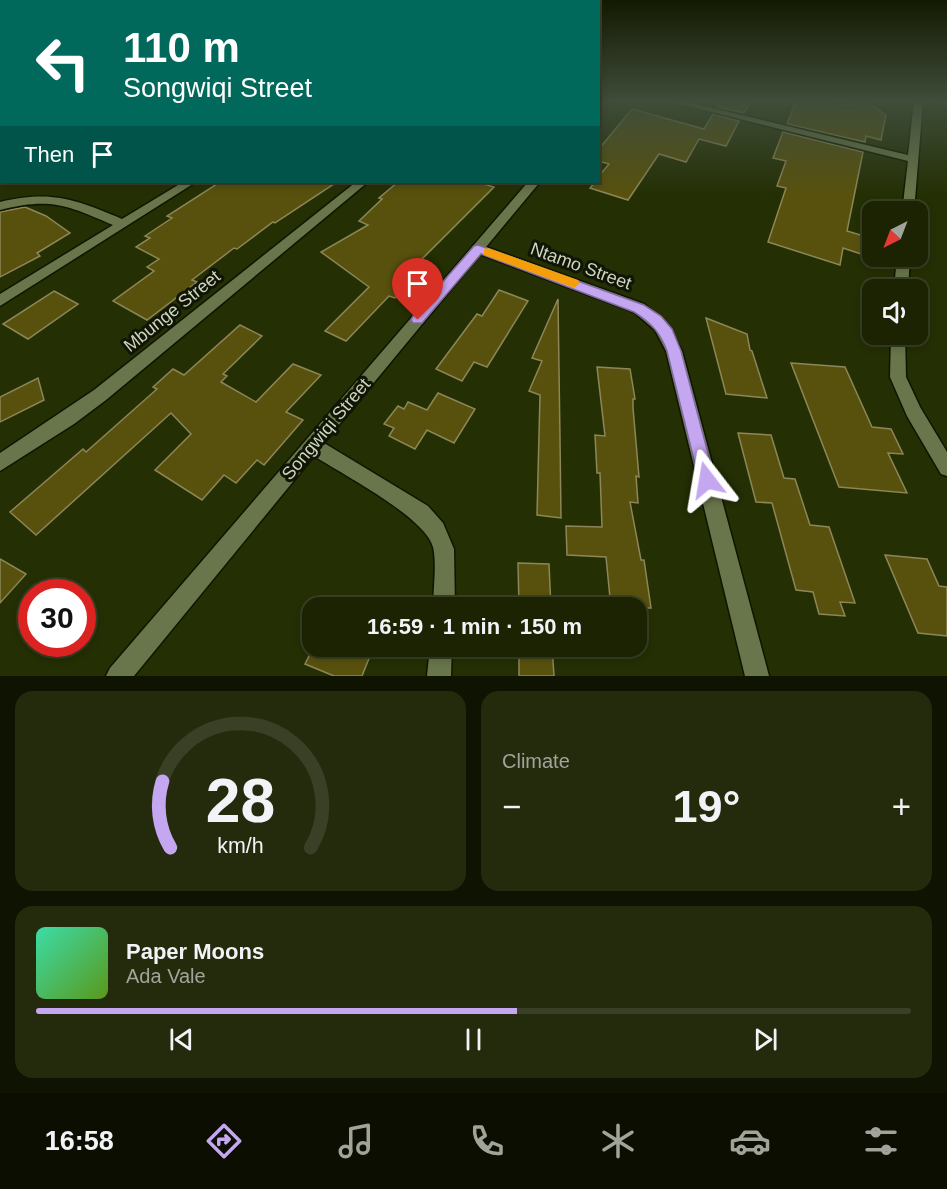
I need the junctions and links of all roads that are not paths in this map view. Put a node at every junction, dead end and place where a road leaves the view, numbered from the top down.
1 (803, 133) edge
2 (915, 133) edge
3 (912, 159) junction
4 (188, 183) edge
5 (361, 183) edge
6 (533, 183) edge
7 (909, 201) edge
8 (0, 206) edge
9 (122, 224) junction
10 (478, 249) junction
11 (0, 301) edge
12 (897, 345) edge
13 (312, 445) junction
14 (0, 463) edge
15 (947, 468) edge
16 (444, 597) edge
17 (440, 657) edge
18 (118, 676) edge
19 (439, 676) edge
20 (757, 676) edge

1 - 3 street
2 - 3 street
3 - 7 street
4 - 9 street
5 - 14 street, Mbunge Street
6 - 10 street, Songwiqi Street
8 - 9 street
9 - 11 street
10 - 13 street, Songwiqi Street
10 - 20 street, Ntamo Street
12 - 15 street
13 - 16 street
13 - 18 street, Songwiqi Street
17 - 19 street

